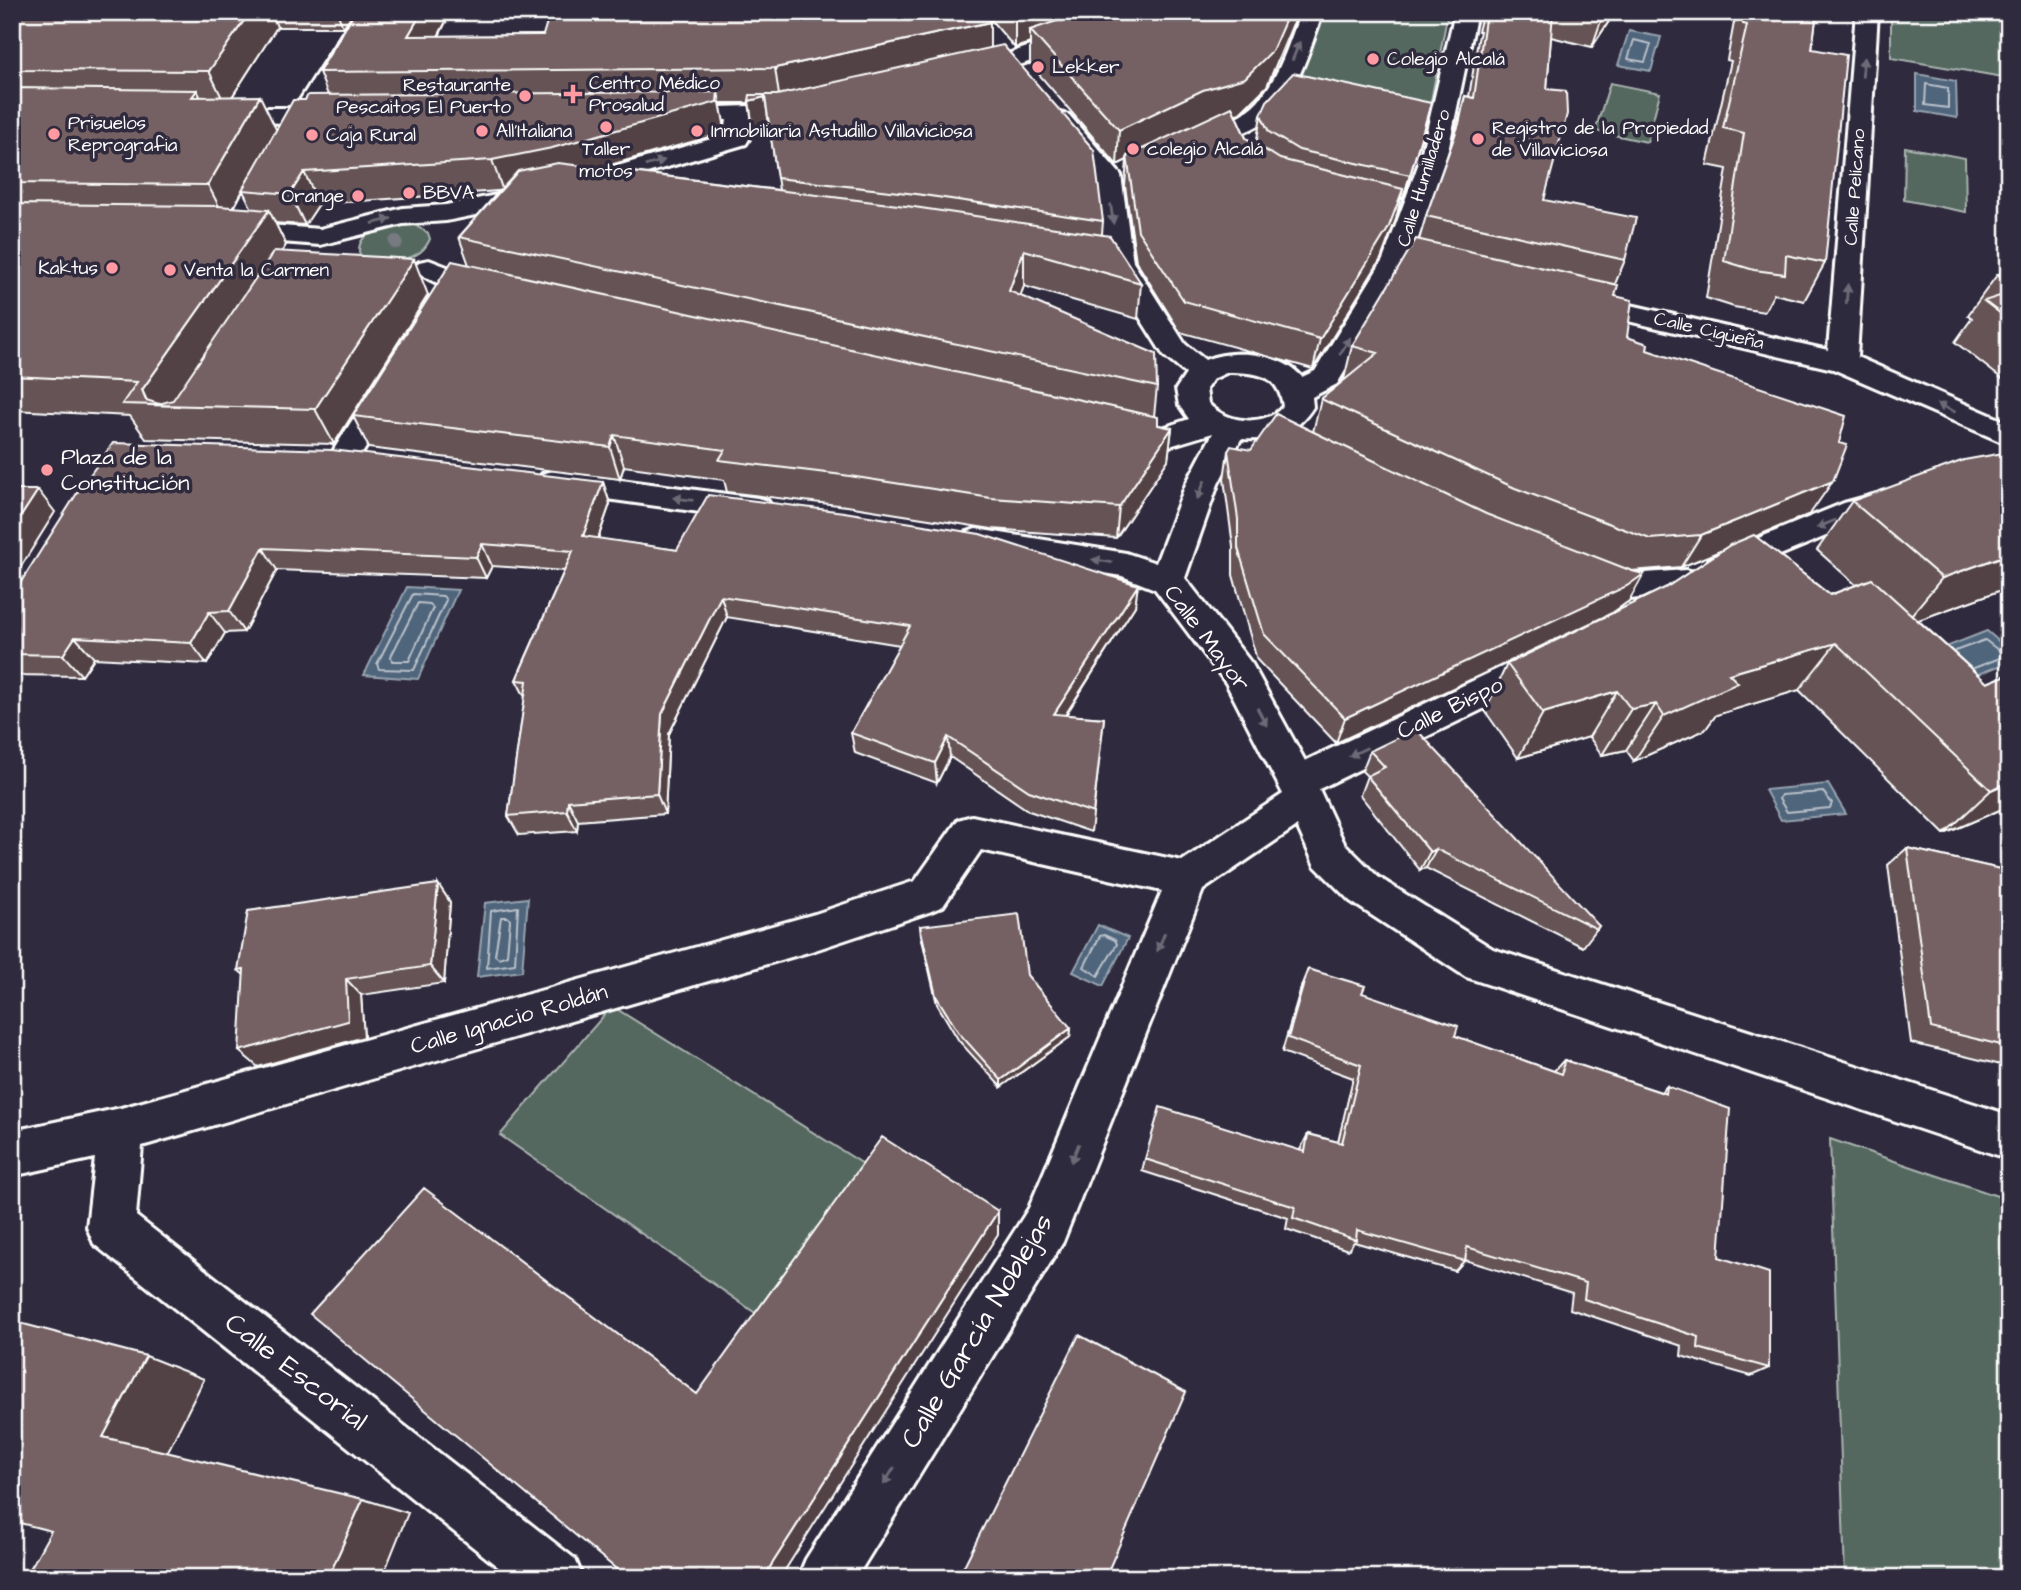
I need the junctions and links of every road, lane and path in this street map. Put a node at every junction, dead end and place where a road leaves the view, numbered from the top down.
1 (367, 12) edge
2 (1148, 12) edge
3 (1312, 12) edge
4 (1466, 12) edge
5 (1867, 12) edge
6 (1000, 51) junction
7 (941, 76) edge
8 (1027, 82) edge
9 (820, 103) edge
10 (1045, 103) edge
11 (740, 114) junction
12 (191, 115) edge
13 (643, 115) edge
14 (300, 116) junction
15 (355, 116) edge
16 (1250, 120) junction
17 (1175, 149) edge
18 (281, 150) edge
19 (1247, 150) edge
20 (565, 190) junction
21 (620, 198) edge
22 (1390, 207) edge
23 (1416, 213) junction
24 (452, 226) junction
25 (197, 230) edge
26 (308, 244) junction
27 (1092, 258) edge
28 (1397, 260) junction
29 (348, 261) edge
30 (1119, 262) junction
31 (429, 268) junction
32 (400, 271) edge
33 (1478, 279) edge
34 (1546, 294) edge
35 (523, 295) edge
36 (1842, 362) junction
37 (403, 363) edge
38 (1202, 372) junction
39 (1295, 419) junction
40 (1095, 423) edge
41 (1222, 425) junction
42 (2009, 435) edge
43 (382, 462) edge
44 (525, 478) edge
45 (1922, 492) edge
46 (780, 512) edge
47 (940, 535) edge
48 (1558, 560) edge
49 (1167, 580) junction
50 (1686, 582) junction
51 (1635, 617) edge
52 (1574, 648) edge
53 (1301, 791) junction
54 (1186, 879) junction
55 (121, 1130) junction
56 (2009, 1137) edge
57 (12, 1154) edge
58 (556, 1578) edge
59 (825, 1578) edge

1 - 14 street
2 - 6 street
16 -> 3 street
4 - 23 street, Calle Humilladero
36 -> 5 street, Calle Pelícano
6 - 7 street
6 - 8 street
9 - 11 street
10 -> 30 street
11 - 13 street
20 -> 11 street
12 - 14 street
14 - 15 street
14 - 18 street
16 - 17 street
16 - 19 street
20 - 21 street
20 - 24 street
22 - 23 street
23 - 28 street, Calle Humilladero
26 -> 24 street
24 - 31 street
25 - 26 street
26 - 29 street
27 - 30 street
28 - 33 street
39 -> 28 street, Calle Humilladero
30 - 38 street
31 - 32 street
31 - 35 street
34 - 36 street, Calle Cigüeña
42 -> 36 street, Calle Cigüeña
37 - 43 street
38 - 39 street
38 - 41 street
39 - 41 street
40 - 41 street
41 -> 49 street
46 -> 44 street
45 -> 50 street
49 -> 47 street, Calle Mayor
48 - 50 street
49 -> 53 street, Calle Mayor
50 - 51 street
52 -> 53 street, Calle Bispo
53 - 54 street, Calle Bispo
53 - 56 street, Calle Mayor
54 - 55 street, Calle Ignacio Roldán
54 -> 59 street, Calle García Noblejas
55 - 57 street, Calle Ignacio Roldán
55 - 58 street, Calle Escorial

